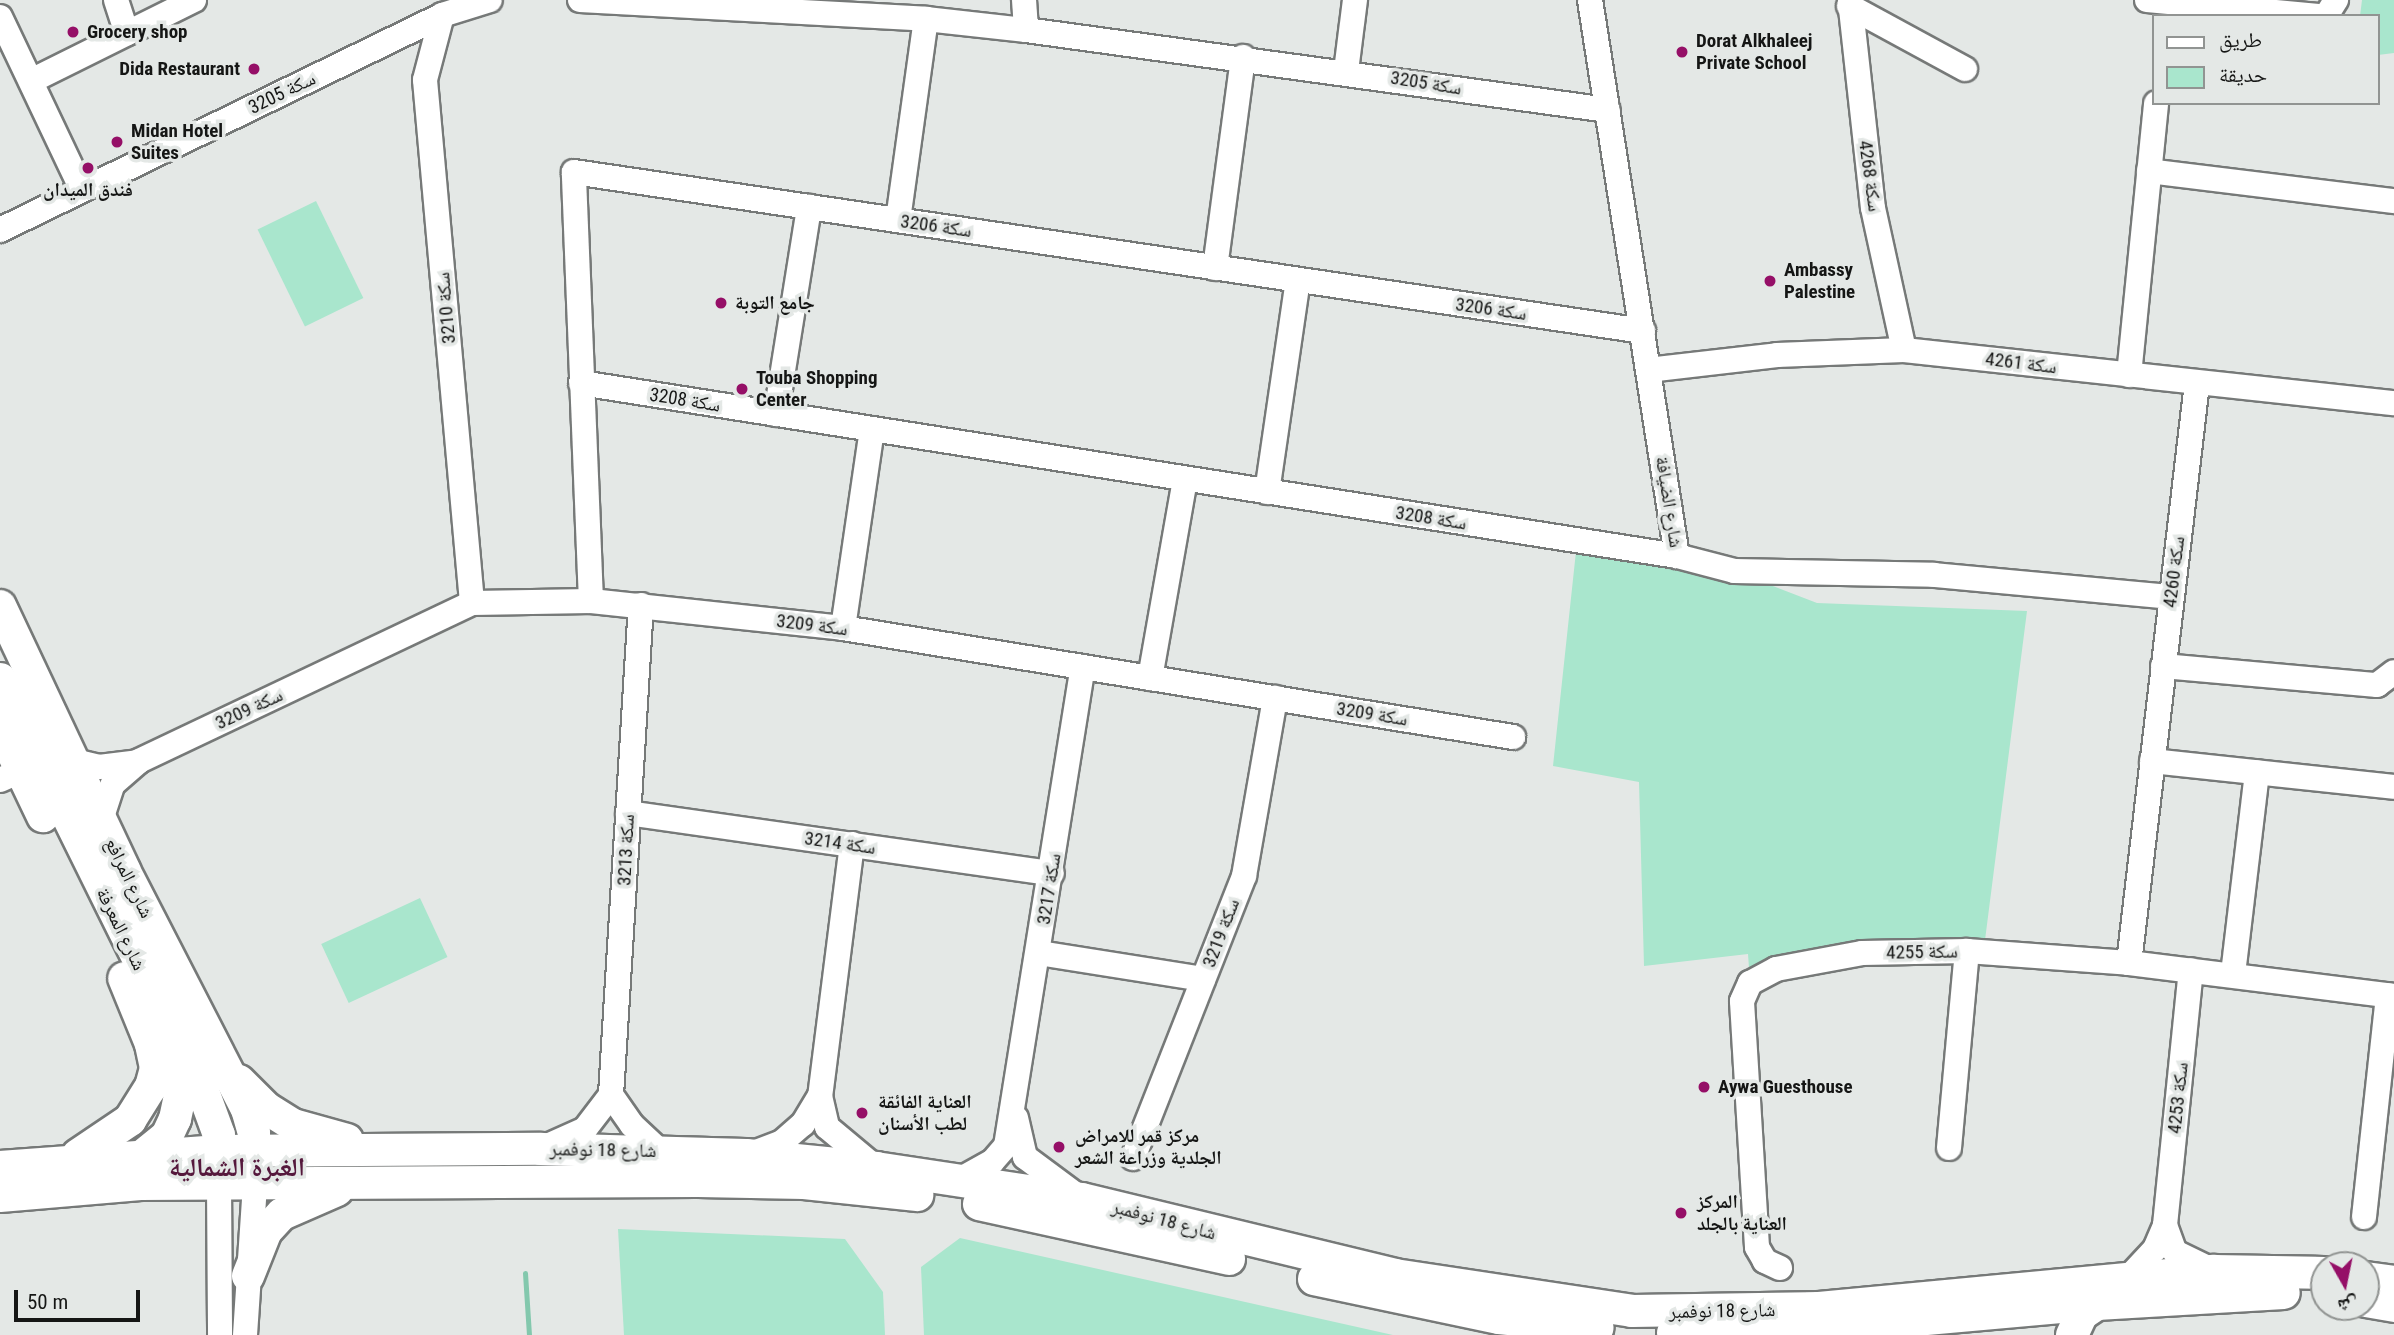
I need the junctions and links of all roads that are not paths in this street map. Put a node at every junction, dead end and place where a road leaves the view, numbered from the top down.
1 (116, 0) edge
2 (194, 0) edge
3 (490, 0) edge
4 (580, 0) edge
5 (1024, 0) edge
6 (1355, 0) edge
7 (1590, 0) edge
8 (1849, 3) edge
9 (2159, 7) edge
10 (2283, 14) edge
11 (442, 15) junction
12 (0, 17) edge
13 (926, 19) junction
14 (1026, 30) junction
15 (127, 33) junction
16 (1243, 57) junction
17 (1965, 69) dead end
18 (1346, 71) junction
19 (30, 81) junction
20 (2156, 105) edge
21 (1608, 110) junction
22 (2149, 171) junction
23 (82, 190) junction
24 (2394, 201) edge
25 (809, 207) junction
26 (898, 220) junction
27 (0, 230) edge
28 (1215, 268) junction
29 (1298, 280) junction
30 (1643, 331) junction
31 (1904, 350) junction
32 (1648, 370) junction
33 (2129, 375) junction
34 (581, 383) junction
35 (2197, 383) junction
36 (2394, 403) edge
37 (776, 414) junction
38 (872, 429) junction
39 (1185, 479) junction
40 (1267, 492) junction
41 (1677, 556) junction
42 (2171, 597) junction
43 (591, 601) junction
44 (472, 603) junction
45 (641, 605) junction
46 (0, 606) edge
47 (843, 628) junction
48 (2163, 666) junction
49 (1083, 667) junction
50 (2394, 672) edge
51 (1150, 678) junction
52 (0, 679) edge
53 (1275, 698) junction
54 (0, 726) edge
55 (1513, 737) dead end
56 (74, 761) junction
57 (139, 761) junction
58 (2152, 761) junction
59 (2257, 772) junction
60 (10, 776) edge
61 (2394, 788) edge
62 (628, 813) junction
63 (101, 820) junction
64 (852, 844) junction
65 (1052, 873) junction
66 (1967, 951) junction
67 (1039, 953) junction
68 (2129, 963) junction
69 (2191, 970) junction
70 (2233, 974) junction
71 (1203, 979) junction
72 (2391, 995) edge
73 (167, 1023) junction
74 (223, 1060) junction
75 (611, 1095) junction
76 (820, 1096) junction
77 (1015, 1110) junction
78 (1949, 1148) dead end
79 (541, 1149) junction
80 (659, 1150) junction
81 (219, 1151) junction
82 (255, 1151) junction
83 (407, 1152) junction
84 (146, 1153) junction
85 (747, 1155) junction
86 (1133, 1158) dead end
87 (72, 1159) junction
88 (0, 1167) edge
89 (876, 1168) junction
90 (959, 1180) junction
91 (359, 1183) junction
92 (219, 1184) junction
93 (255, 1184) junction
94 (0, 1196) edge
95 (1082, 1199) junction
96 (2364, 1217) dead end
97 (2165, 1225) junction
98 (1780, 1268) dead end
99 (2214, 1271) junction
100 (2310, 1273) edge
101 (248, 1276) junction
102 (2128, 1278) junction
103 (2310, 1294) edge
104 (2097, 1304) junction
105 (1862, 1325) junction
106 (220, 1335) edge
107 (245, 1335) edge
108 (1993, 1335) edge
109 (2072, 1335) edge

1 - 15 street
2 - 15 street
3 - 11 street, سكة 3205
4 - 13 street, سكة 3205
5 - 14 street
6 - 18 street
7 - 21 street, شارع الضيافة
8 - 17 street
8 - 31 street, سكة 4268
9 - 10 street
11 - 23 street, سكة 3205
11 - 44 street, سكة 3210
12 - 19 street
13 - 14 street, سكة 3205
13 - 26 street
14 - 16 street, سكة 3205
15 - 19 street
16 - 18 street, سكة 3205
16 - 28 street
18 - 21 street, سكة 3205
19 - 23 street
20 - 22 street
21 - 30 street, شارع الضيافة
22 - 24 street
22 - 33 street
23 - 27 street, سكة 3205
25 - 26 street, سكة 3206
25 - 34 street, سكة 3206
25 - 37 street
26 - 28 street, سكة 3206
28 - 29 street, سكة 3206
29 - 30 street, سكة 3206
29 - 40 street
30 - 32 street, شارع الضيافة
31 - 32 street, سكة 4261
31 - 33 street, سكة 4261
32 - 41 street, شارع الضيافة
33 - 35 street, سكة 4261
34 - 37 street, سكة 3208
34 - 43 street
35 - 36 street, سكة 4261
35 - 42 street, سكة 4260
37 - 38 street, سكة 3208
38 - 39 street, سكة 3208
38 - 47 street
39 - 40 street, سكة 3208
39 - 51 street
40 - 41 street, سكة 3208
41 - 42 street, شارع الضيافة
42 - 48 street, سكة 4260
43 - 44 street, سكة 3209
43 - 45 street, سكة 3209
44 - 57 street, سكة 3209
45 - 47 street, سكة 3209
45 - 62 street, سكة 3213
46 - 56 main road, شارع المرافع
47 - 49 street, سكة 3209
48 - 50 street
48 - 58 street, سكة 4260
49 - 51 street, سكة 3209
49 - 65 street, سكة 3217
51 - 53 street, سكة 3209
52 - 73 main road, شارع المعرفة
53 - 55 street, سكة 3209
53 - 71 street, سكة 3219
54 - 60 main road
56 - 57 street, سكة 3209
56 - 63 main road, شارع المرافع
57 - 63 street, سكة 3209
58 - 59 street
58 - 68 street, سكة 4260
59 - 61 street
59 - 70 street
60 - 87 main road
62 - 64 street, سكة 3214
62 - 75 street, سكة 3213
63 - 74 main road, شارع المرافع
64 - 65 street, سكة 3214
64 - 76 street
65 - 67 street, سكة 3217
66 - 68 street, سكة 4255
66 - 78 street
66 - 98 street, سكة 4255
67 - 71 street
67 - 77 street, سكة 3217
68 - 69 street, سكة 4255
69 - 70 street, سكة 4255
69 - 97 street, سكة 4253
70 - 72 street, سكة 4255
71 - 86 street, سكة 3219
72 - 96 street
73 - 81 main road, شارع المعرفة
73 - 84 main road
74 - 82 main road, شارع المرافع
74 - 83 main road
75 - 79 street
75 - 80 street
76 - 85 street
76 - 89 street
77 - 90 street, سكة 3217
77 - 95 street, سكة 3217
79 - 80 main road, شارع 18 نوفمبر
79 - 83 main road, شارع 18 نوفمبر
80 - 85 main road, شارع 18 نوفمبر
81 - 82 main road, شارع 18 نوفمبر
81 - 84 main road, شارع 18 نوفمبر
81 - 92 main road, شارع المعرفة
82 - 83 main road, شارع 18 نوفمبر
82 - 93 main road
84 - 87 main road, شارع 18 نوفمبر
85 - 89 main road, شارع 18 نوفمبر
87 - 88 main road, شارع 18 نوفمبر
89 - 90 main road, شارع 18 نوفمبر
90 - 95 main road, شارع 18 نوفمبر
91 - 93 main road, شارع 18 نوفمبر
91 - 101 main road
91 - 105 main road, شارع 18 نوفمبر
92 - 93 main road, شارع 18 نوفمبر
92 - 94 main road, شارع 18 نوفمبر
92 - 106 street
93 - 101 street
95 - 102 main road, شارع 18 نوفمبر
97 - 99 street
97 - 102 street, سكة 4253
99 - 100 main road, شارع 18 نوفمبر
99 - 102 main road, شارع 18 نوفمبر
101 - 107 street
103 - 104 main road, شارع 18 نوفمبر
104 - 105 main road, شارع 18 نوفمبر
104 - 109 main road
105 - 108 main road

